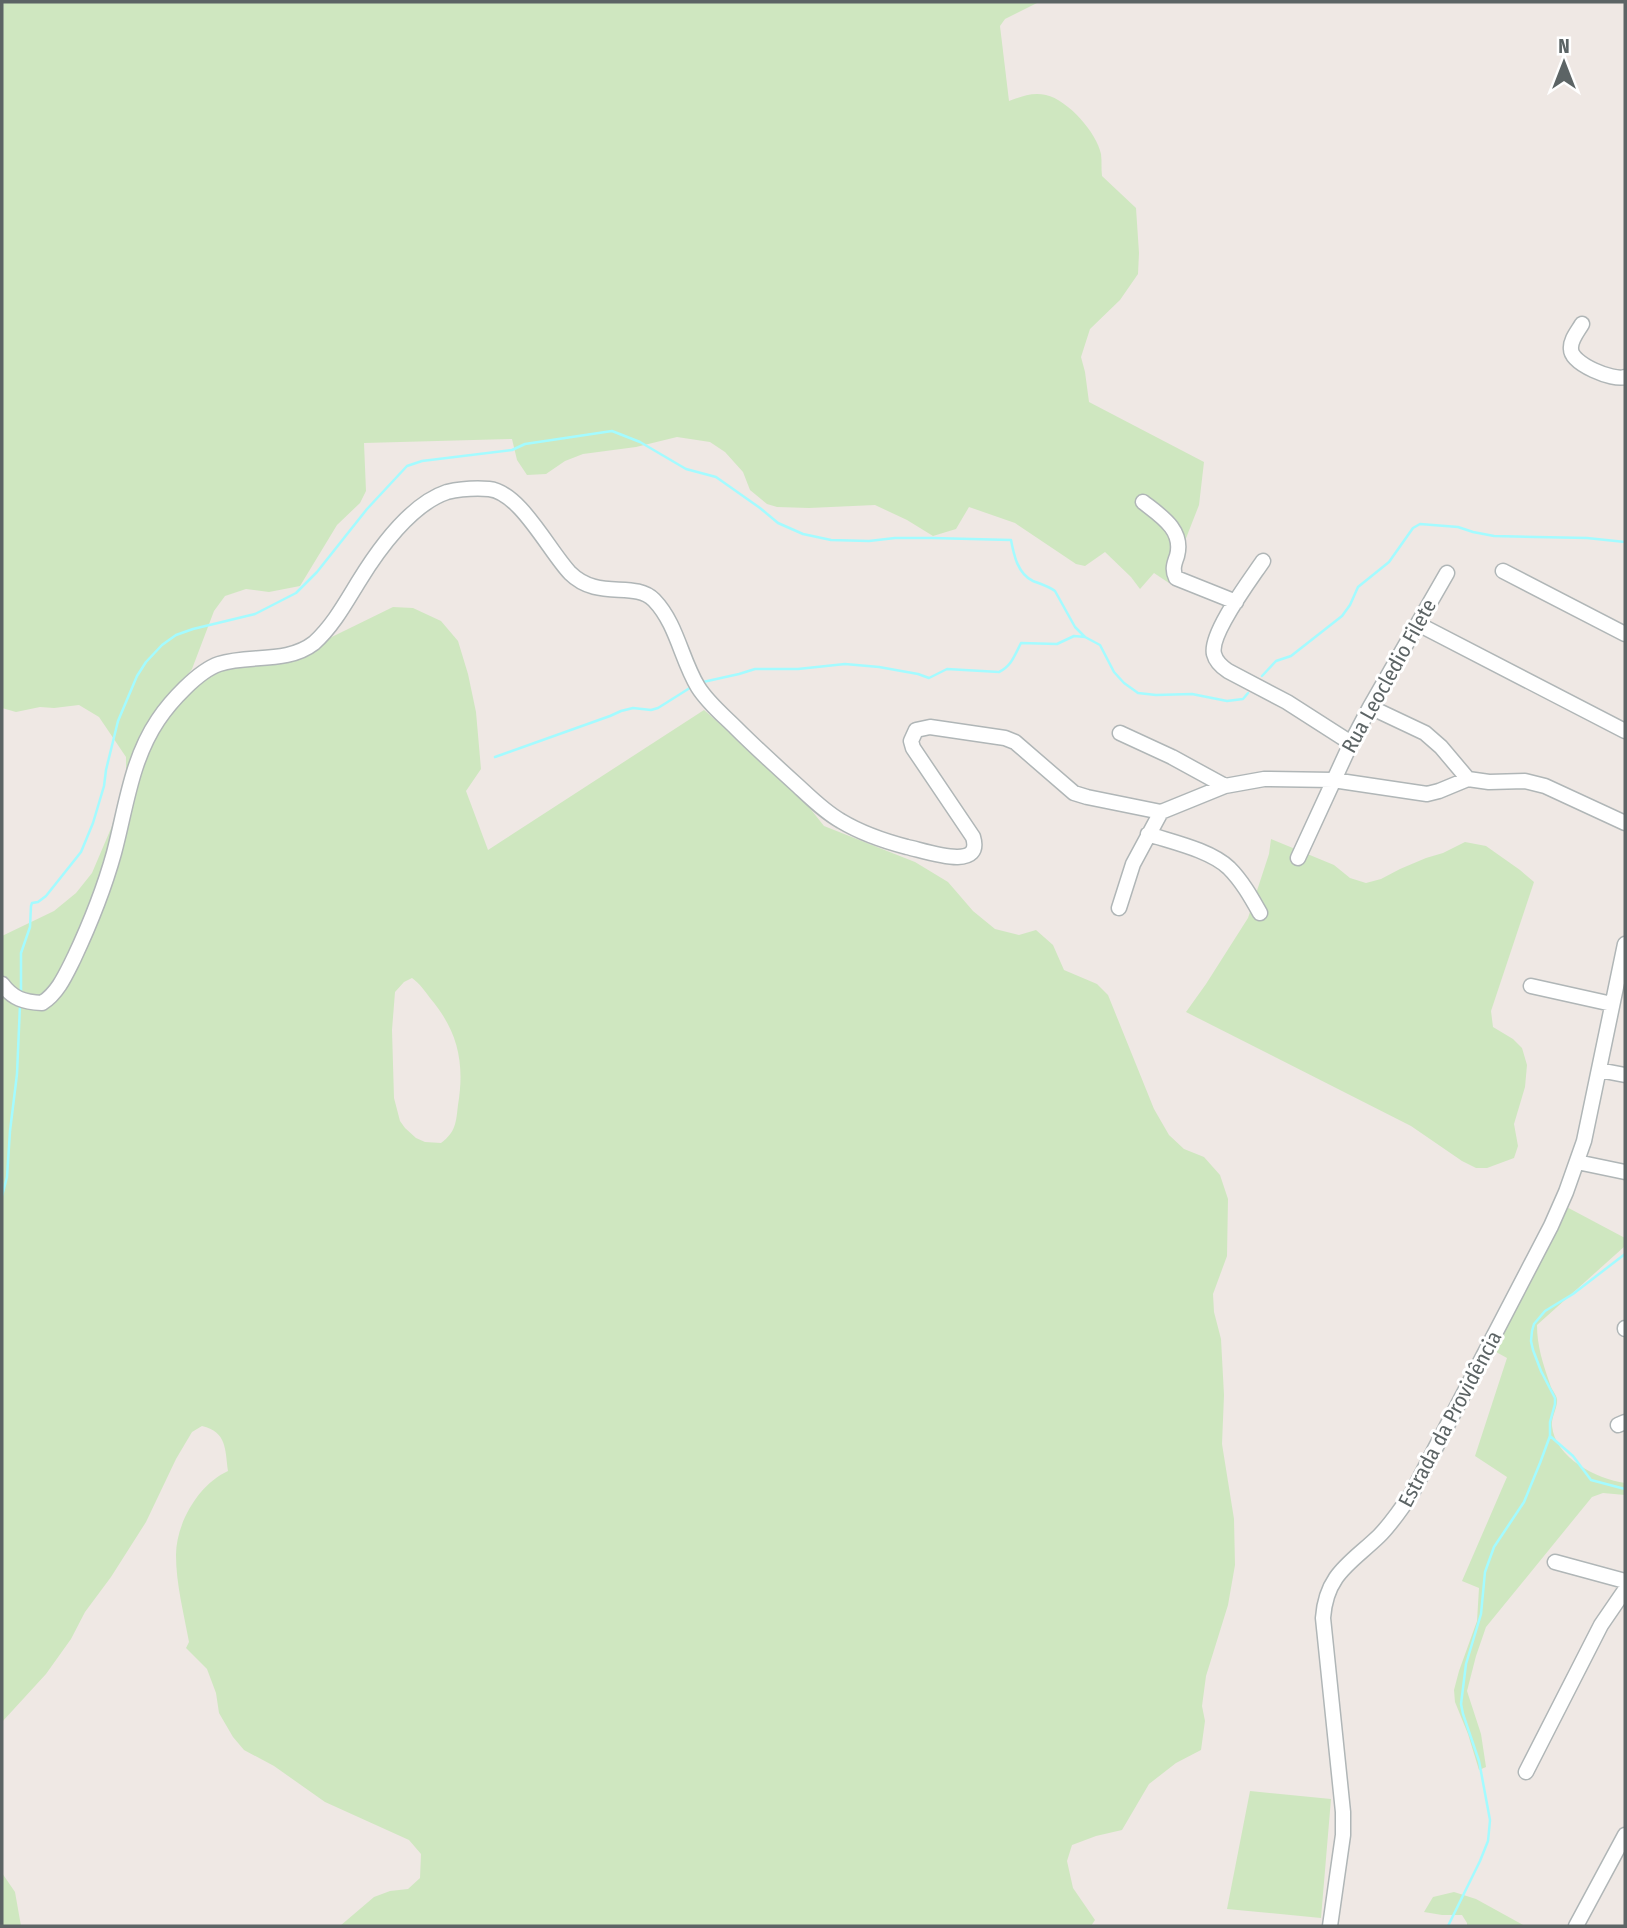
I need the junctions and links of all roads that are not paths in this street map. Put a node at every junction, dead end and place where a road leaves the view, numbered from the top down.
1 (1582, 324) dead end
2 (1625, 377) edge
3 (1143, 502) dead end
4 (1263, 561) dead end
5 (1503, 571) dead end
6 (1447, 573) dead end
7 (1236, 602) junction
8 (1418, 624) junction
9 (1625, 634) edge
10 (1370, 707) junction
11 (1625, 731) edge
12 (1120, 733) dead end
13 (1350, 743) junction
14 (1468, 779) junction
15 (1333, 780) junction
16 (1226, 786) junction
17 (1161, 812) junction
18 (1625, 823) edge
19 (1148, 834) junction
20 (1298, 858) dead end
21 (1119, 908) dead end
22 (1260, 913) dead end
23 (1625, 944) edge
24 (2, 984) edge
25 (1531, 986) dead end
26 (1612, 1004) junction
27 (1599, 1070) junction
28 (1625, 1075) edge
29 (1577, 1162) junction
30 (1625, 1172) edge
31 (1555, 1563) dead end
32 (1625, 1581) edge
33 (1625, 1590) edge
34 (1526, 1772) dead end
35 (1625, 1835) edge
36 (1330, 1926) edge
37 (1576, 1926) edge

1 - 2 street
3 - 7 street
4 - 7 street
5 - 9 street
6 - 8 street, Rua Leocledio Filete
7 - 13 street
8 - 10 street, Rua Leocledio Filete
8 - 11 street
10 - 13 street, Rua Leocledio Filete
10 - 14 street
12 - 16 street
13 - 15 street, Rua Leocledio Filete
14 - 15 street
14 - 18 street
15 - 16 street
15 - 20 street, Rua Leocledio Filete
16 - 17 street
17 - 19 street
17 - 24 street
19 - 21 street
19 - 22 street
23 - 26 street, Estrada da Providência
25 - 26 street
26 - 27 street, Estrada da Providência
27 - 28 street
27 - 29 street, Estrada da Providência
29 - 30 street
29 - 36 street, Estrada da Providência
31 - 32 street
33 - 34 street
35 - 37 street

